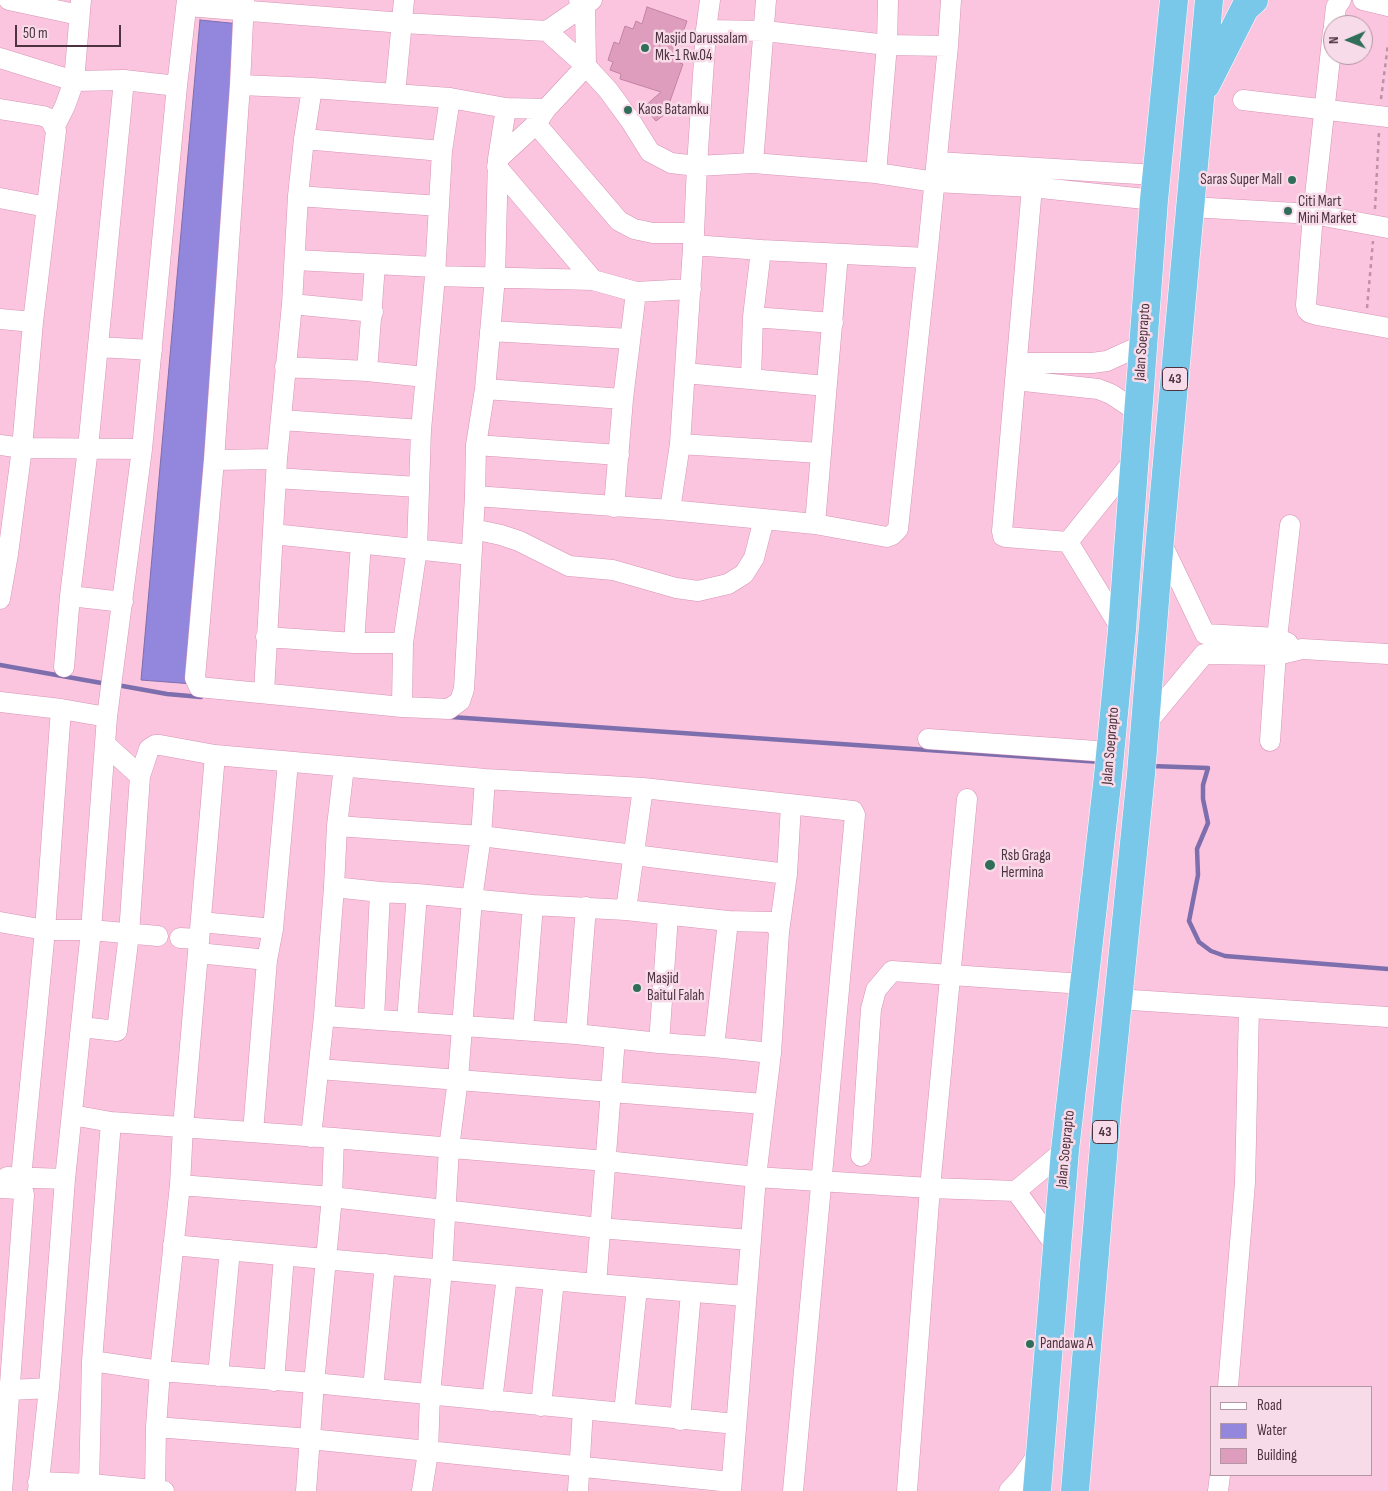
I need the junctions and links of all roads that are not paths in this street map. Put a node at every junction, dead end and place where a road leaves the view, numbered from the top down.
1 (404, 0) edge
2 (710, 0) edge
3 (766, 0) edge
4 (888, 0) edge
5 (951, 0) edge
6 (1174, 0) edge
7 (1209, 0) edge
8 (1254, 0) edge
9 (1341, 0) edge
10 (1363, 0) edge
11 (14, 1) edge
12 (585, 2) edge
13 (187, 3) edge
14 (244, 6) edge
15 (1388, 6) edge
16 (80, 8) edge
17 (1335, 15) edge
18 (403, 23) junction
19 (706, 30) junction
20 (547, 31) junction
21 (765, 31) junction
22 (887, 45) junction
23 (948, 46) junction
24 (0, 58) edge
25 (1329, 65) edge
26 (586, 66) junction
27 (124, 80) junction
28 (74, 81) junction
29 (240, 85) junction
30 (176, 86) junction
31 (312, 88) junction
32 (395, 94) junction
33 (1200, 97) junction
34 (450, 98) junction
35 (1243, 100) dead end
36 (506, 108) junction
37 (0, 109) edge
38 (1324, 110) junction
39 (541, 116) junction
40 (1384, 117) edge
41 (55, 126) junction
42 (304, 140) junction
43 (442, 151) junction
44 (498, 163) junction
45 (753, 163) junction
46 (697, 166) junction
47 (876, 172) junction
48 (936, 172) junction
49 (1123, 174) junction
50 (1032, 187) junction
51 (1155, 188) junction
52 (298, 196) junction
53 (1123, 197) junction
54 (0, 198) edge
55 (47, 206) junction
56 (438, 206) junction
57 (1191, 207) junction
58 (1313, 214) junction
59 (1381, 227) edge
60 (694, 239) junction
61 (761, 250) junction
62 (838, 254) junction
63 (928, 258) junction
64 (295, 260) junction
65 (375, 264) junction
66 (435, 271) junction
67 (494, 277) junction
68 (593, 280) junction
69 (691, 289) junction
70 (636, 292) junction
71 (292, 304) junction
72 (373, 312) junction
73 (753, 317) junction
74 (0, 319) edge
75 (33, 322) junction
76 (833, 323) junction
77 (1388, 328) edge
78 (490, 330) junction
79 (630, 339) junction
80 (1142, 345) junction
81 (98, 347) junction
82 (152, 350) junction
83 (285, 367) junction
84 (367, 371) junction
85 (1016, 372) junction
86 (685, 373) junction
87 (425, 377) junction
88 (751, 378) junction
89 (826, 386) junction
90 (485, 389) junction
91 (623, 399) junction
92 (1138, 412) junction
93 (282, 420) junction
94 (421, 430) junction
95 (680, 444) junction
96 (0, 445) edge
97 (476, 445) junction
98 (22, 448) junction
99 (88, 448) junction
100 (142, 449) junction
101 (820, 453) junction
102 (619, 455) junction
103 (214, 460) junction
104 (1134, 460) junction
105 (277, 468) junction
106 (418, 487) junction
107 (475, 496) junction
108 (614, 507) junction
109 (670, 510) junction
110 (764, 519) junction
111 (815, 524) junction
112 (1290, 525) dead end
113 (473, 529) junction
114 (273, 534) junction
115 (1160, 538) junction
116 (1068, 542) junction
117 (361, 543) junction
118 (417, 549) junction
119 (4, 553) edge
120 (471, 555) junction
121 (70, 596) junction
122 (0, 599) edge
123 (123, 602) junction
124 (1122, 630) junction
125 (266, 637) junction
126 (354, 643) junction
127 (403, 643) junction
128 (1204, 644) junction
129 (1277, 646) junction
130 (1388, 654) edge
131 (64, 666) dead end
132 (264, 694) junction
133 (0, 702) edge
134 (402, 706) junction
135 (108, 707) junction
136 (61, 709) junction
137 (1145, 725) junction
138 (928, 739) dead end
139 (1270, 741) dead end
140 (105, 744) junction
141 (215, 756) junction
142 (1109, 761) junction
143 (288, 762) junction
144 (344, 767) junction
145 (140, 776) junction
146 (485, 779) junction
147 (643, 788) junction
148 (967, 799) dead end
149 (791, 805) junction
150 (337, 826) junction
151 (481, 836) junction
152 (635, 856) junction
153 (786, 874) junction
154 (334, 887) junction
155 (380, 892) junction
156 (417, 894) junction
157 (472, 899) junction
158 (533, 905) junction
159 (586, 907) junction
160 (626, 910) junction
161 (668, 916) junction
162 (728, 921) junction
163 (0, 922) edge
164 (272, 929) junction
165 (45, 930) junction
166 (91, 930) junction
167 (779, 932) junction
168 (128, 934) junction
169 (158, 936) dead end
170 (195, 938) junction
171 (267, 960) junction
172 (950, 975) junction
173 (1084, 984) junction
174 (1117, 999) junction
175 (1248, 1008) junction
176 (324, 1016) junction
177 (1388, 1017) edge
178 (374, 1019) junction
179 (407, 1022) junction
180 (461, 1026) junction
181 (81, 1027) junction
182 (523, 1030) junction
183 (576, 1034) junction
184 (615, 1038) junction
185 (659, 1044) junction
186 (714, 1047) junction
187 (771, 1053) junction
188 (319, 1069) junction
189 (458, 1079) junction
190 (611, 1091) junction
191 (764, 1104) junction
192 (72, 1115) junction
193 (112, 1122) junction
194 (183, 1127) junction
195 (253, 1132) junction
196 (311, 1137) junction
197 (334, 1138) junction
198 (449, 1148) junction
199 (1065, 1150) junction
200 (861, 1156) dead end
201 (606, 1161) junction
202 (0, 1177) edge
203 (756, 1177) junction
204 (21, 1178) junction
205 (64, 1179) junction
206 (821, 1181) junction
207 (180, 1185) junction
208 (0, 1188) edge
209 (930, 1188) junction
210 (1016, 1191) junction
211 (332, 1197) junction
212 (446, 1210) junction
213 (599, 1228) junction
214 (750, 1240) junction
215 (173, 1245) junction
216 (1058, 1249) junction
217 (230, 1250) junction
218 (284, 1256) junction
219 (326, 1259) junction
220 (385, 1264) junction
221 (442, 1270) junction
222 (507, 1276) junction
223 (554, 1280) junction
224 (596, 1284) junction
225 (637, 1288) junction
226 (691, 1292) junction
227 (746, 1296) junction
228 (92, 1361) junction
229 (160, 1371) junction
230 (218, 1376) junction
231 (7, 1380) edge
232 (274, 1381) junction
233 (314, 1383) junction
234 (1228, 1386) edge
235 (49, 1388) junction
236 (373, 1388) junction
237 (430, 1394) junction
238 (492, 1401) junction
239 (541, 1406) junction
240 (583, 1409) junction
241 (624, 1413) junction
242 (680, 1420) junction
243 (736, 1424) junction
244 (156, 1427) junction
245 (310, 1439) junction
246 (428, 1452) junction
247 (1040, 1452) junction
248 (579, 1467) junction
249 (1220, 1476) edge
250 (88, 1484) junction
251 (38, 1487) edge
252 (731, 1487) edge
253 (160, 1490) edge
254 (2, 1491) edge
255 (306, 1491) edge
256 (422, 1491) edge
257 (578, 1491) edge
258 (793, 1491) edge
259 (907, 1491) edge
260 (1009, 1491) edge
261 (1037, 1491) edge
262 (1075, 1491) edge
263 (1218, 1491) edge

1 - 18 street
2 - 19 street
3 - 21 street
4 - 22 street
5 - 23 street
6 - 51 highway, Jalan Soeprapto / 43
7 - 33 highway, 43
8 - 33 highway
9 - 17 street
10 - 15 street
11 - 16 street
12 - 20 street
12 - 26 street
13 - 14 street
13 - 30 street
14 - 18 street
14 - 29 street
16 - 28 street
18 - 20 street
18 - 32 street
19 - 21 street
19 - 46 street
20 - 26 street
21 - 22 street
21 - 45 street
22 - 23 street
22 - 47 street
23 - 48 street
24 - 28 street
25 - 38 street
26 - 39 street
26 - 46 street
27 - 28 street
27 - 30 street
27 - 81 street
28 - 41 street
29 - 31 street
29 - 103 street
30 - 82 street
31 - 32 street
31 - 42 street
32 - 34 street
33 - 57 highway, 43
34 - 36 street
34 - 43 street
35 - 38 street
36 - 39 street
36 - 44 street
37 - 41 street
38 - 40 street
38 - 58 street
39 - 44 street
39 - 60 street
41 - 55 street
42 - 43 street
42 - 52 street
43 - 56 street
44 - 67 street
44 - 68 street
45 - 46 street
45 - 47 street
46 - 60 street
47 - 48 street
48 - 49 street
48 - 50 street
48 - 63 street
49 - 51 street
49 - 53 street
50 - 53 street
50 - 85 street
51 - 53 street
51 - 80 highway, Jalan Soeprapto / 43
52 - 56 street
52 - 64 street
54 - 55 street
55 - 75 street
56 - 66 street
57 - 58 street
57 - 115 highway, 43
58 - 59 street
58 - 77 street
60 - 61 street
60 - 69 street
61 - 62 street
61 - 73 street
62 - 63 street
62 - 76 street
63 - 111 street
64 - 65 street
64 - 71 street
65 - 66 street
65 - 72 street
66 - 67 street
66 - 87 street
67 - 68 street
67 - 78 street
68 - 70 street
69 - 70 street
69 - 86 street
70 - 79 street
71 - 72 street
71 - 83 street
72 - 84 street
73 - 76 street
73 - 88 street
74 - 75 street
75 - 98 street
76 - 89 street
78 - 79 street
78 - 90 street
79 - 91 street
80 - 85 street
80 - 92 highway, Jalan Soeprapto / 43
81 - 82 street
81 - 99 street
82 - 100 street
83 - 84 street
83 - 93 street
84 - 87 street
85 - 92 street
85 - 116 street
86 - 88 street
86 - 95 street
87 - 94 street
88 - 89 street
89 - 101 street
90 - 91 street
90 - 97 street
91 - 102 street
92 - 104 highway, Jalan Soeprapto / 43
93 - 94 street
93 - 105 street
94 - 106 street
95 - 101 street
95 - 109 street
96 - 98 street
97 - 102 street
97 - 107 street
98 - 99 street
98 - 119 street
99 - 100 street
99 - 121 street
100 - 123 street
101 - 111 street
102 - 108 street
103 - 105 street
103 - 132 street
104 - 116 street
104 - 124 highway, Jalan Soeprapto / 43
105 - 106 street
105 - 114 street
106 - 118 street
107 - 108 street
107 - 113 street
108 - 109 street
109 - 110 street
110 - 111 street
110 - 113 street
112 - 129 street
113 - 120 street
114 - 117 street
114 - 125 street
115 - 128 street
115 - 137 highway, 43
116 - 124 street
117 - 118 street
117 - 126 street
118 - 120 street
118 - 127 street
119 - 122 street
120 - 134 street
121 - 123 street
121 - 131 street
123 - 135 street
124 - 142 highway, Jalan Soeprapto / 43
125 - 126 street
125 - 132 street
126 - 127 street
127 - 134 street
128 - 129 street
128 - 137 street
129 - 130 street
129 - 139 street
132 - 134 street
133 - 136 street
135 - 136 street
135 - 140 street
136 - 165 street
137 - 174 highway, 43
138 - 142 street
140 - 145 street
140 - 166 street
141 - 143 street
141 - 145 street
141 - 170 street
142 - 173 highway, Jalan Soeprapto / 43
143 - 144 street
143 - 164 street
144 - 146 street
144 - 150 street
145 - 168 street
146 - 147 street
146 - 151 street
147 - 149 street
147 - 152 street
148 - 172 street
149 - 153 street
149 - 206 street
150 - 151 street
150 - 154 street
151 - 152 street
151 - 157 street
152 - 153 street
152 - 160 street
153 - 167 street
154 - 155 street
154 - 176 street
155 - 156 street
155 - 178 street
156 - 157 street
156 - 179 street
157 - 158 street
157 - 180 street
158 - 159 street
158 - 182 street
159 - 160 street
159 - 183 street
160 - 161 street
161 - 162 street
161 - 185 street
162 - 167 street
162 - 186 street
163 - 165 street
164 - 170 street
164 - 171 street
165 - 166 street
165 - 204 street
166 - 168 street
166 - 181 street
167 - 187 street
168 - 169 street
168 - 181 street
170 - 171 street
170 - 194 street
171 - 195 street
172 - 173 street
172 - 200 street
172 - 209 street
173 - 199 highway, Jalan Soeprapto / 43
174 - 175 street
174 - 262 highway, 43
175 - 177 street
175 - 234 street
176 - 178 street
176 - 188 street
178 - 179 street
179 - 180 street
180 - 182 street
180 - 189 street
181 - 192 street
182 - 183 street
183 - 184 street
184 - 185 street
184 - 190 street
185 - 186 street
186 - 187 street
187 - 191 street
188 - 189 street
188 - 196 street
189 - 190 street
189 - 198 street
190 - 191 street
190 - 201 street
191 - 203 street
192 - 193 street
192 - 205 street
193 - 194 street
193 - 228 street
194 - 195 street
194 - 207 street
195 - 196 street
196 - 197 street
197 - 198 street
197 - 211 street
198 - 201 street
198 - 212 street
199 - 210 street
199 - 216 highway, Jalan Soeprapto / 43
201 - 203 street
201 - 213 street
202 - 204 street
203 - 206 street
203 - 214 street
204 - 205 street
205 - 235 street
206 - 209 street
206 - 258 street
207 - 211 street
207 - 215 street
208 - 231 street
209 - 210 street
209 - 259 street
210 - 216 street
211 - 212 street
211 - 219 street
212 - 213 street
212 - 221 street
213 - 214 street
213 - 224 street
214 - 227 street
215 - 217 street
215 - 229 street
216 - 247 highway, Jalan Soeprapto / 43
217 - 218 street
217 - 230 street
218 - 219 street
218 - 232 street
219 - 220 street
219 - 233 street
220 - 221 street
220 - 236 street
221 - 222 street
221 - 237 street
222 - 223 street
222 - 238 street
223 - 224 street
223 - 239 street
224 - 225 street
225 - 226 street
225 - 241 street
226 - 227 street
226 - 242 street
227 - 243 street
228 - 229 street
228 - 250 street
229 - 230 street
229 - 244 street
230 - 232 street
231 - 235 street
231 - 254 street
232 - 233 street
233 - 236 street
233 - 245 street
235 - 251 street
236 - 237 street
237 - 238 street
237 - 246 street
238 - 239 street
239 - 240 street
240 - 241 street
240 - 248 street
241 - 242 street
242 - 243 street
243 - 252 street
244 - 245 street
244 - 253 street
245 - 246 street
245 - 255 street
246 - 248 street
246 - 256 street
247 - 260 street
247 - 261 highway, Jalan Soeprapto / 43
248 - 252 street
248 - 257 street
249 - 263 street
250 - 251 street
250 - 253 street

